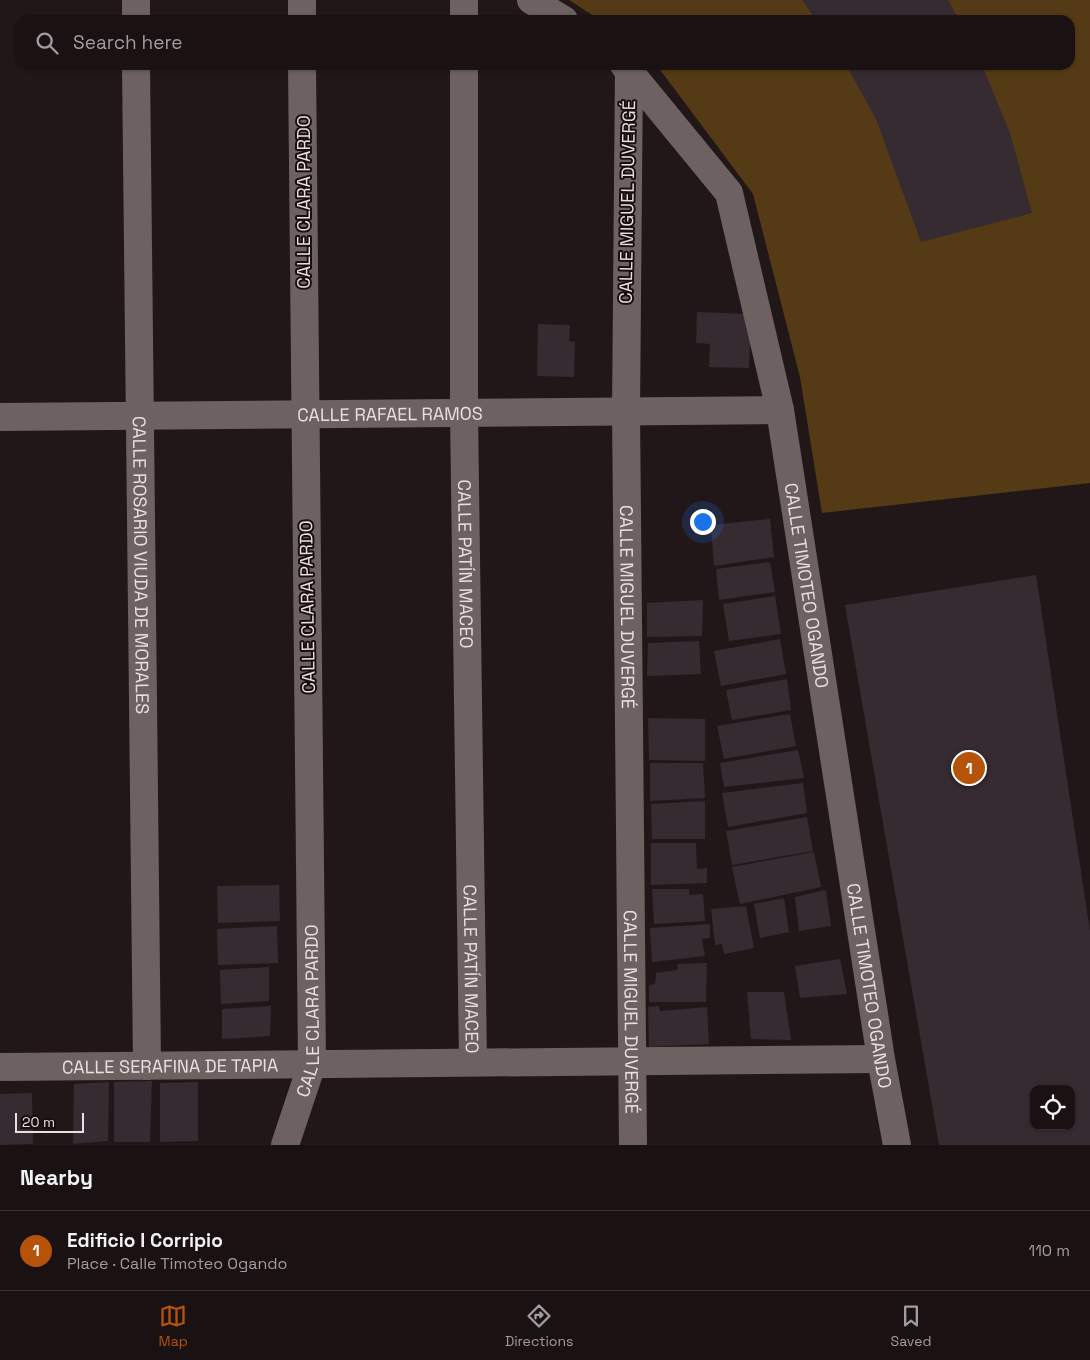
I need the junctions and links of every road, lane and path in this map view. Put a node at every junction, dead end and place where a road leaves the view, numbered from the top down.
1 (136, 0) edge
2 (302, 0) edge
3 (464, 0) edge
4 (532, 0) edge
5 (136, 15) edge
6 (302, 15) edge
7 (464, 15) edge
8 (556, 15) edge
9 (136, 70) edge
10 (302, 70) edge
11 (464, 70) edge
12 (626, 70) edge
13 (628, 70) edge
14 (780, 410) junction
15 (626, 411) junction
16 (464, 412) junction
17 (304, 414) junction
18 (140, 416) junction
19 (0, 417) edge
20 (880, 1059) junction
21 (632, 1061) junction
22 (472, 1062) junction
23 (312, 1064) junction
24 (147, 1066) junction
25 (0, 1067) edge
26 (285, 1145) edge
27 (633, 1145) edge
28 (896, 1145) edge

1 - 5 street
2 - 6 street
3 - 7 street
4 - 8 street
9 - 18 street, CALLE ROSARIO VIUDA DE MORALES
10 - 17 street, CALLE CLARA PARDO
11 - 16 street, CALLE PATÍN MACEO
12 - 15 street, CALLE MIGUEL DUVERGÉ
13 - 14 street, CALLE TIMOTEO OGANDO
14 - 15 street, CALLE RAFAEL RAMOS
14 - 20 street, CALLE TIMOTEO OGANDO
15 - 16 street, CALLE RAFAEL RAMOS
15 - 21 street, CALLE MIGUEL DUVERGÉ
16 - 17 street, CALLE RAFAEL RAMOS
16 - 22 street, CALLE PATÍN MACEO
17 - 18 street, CALLE RAFAEL RAMOS
17 - 23 street, CALLE CLARA PARDO
18 - 19 street, CALLE RAFAEL RAMOS
18 - 24 street, CALLE ROSARIO VIUDA DE MORALES
20 - 21 street, CALLE SERAFINA DE TAPIA
20 - 28 street, CALLE TIMOTEO OGANDO
21 - 22 street, CALLE SERAFINA DE TAPIA
21 - 27 street, CALLE MIGUEL DUVERGÉ
22 - 23 street, CALLE SERAFINA DE TAPIA
23 - 24 street, CALLE SERAFINA DE TAPIA
23 - 26 street, CALLE CLARA PARDO
24 - 25 street, CALLE SERAFINA DE TAPIA

